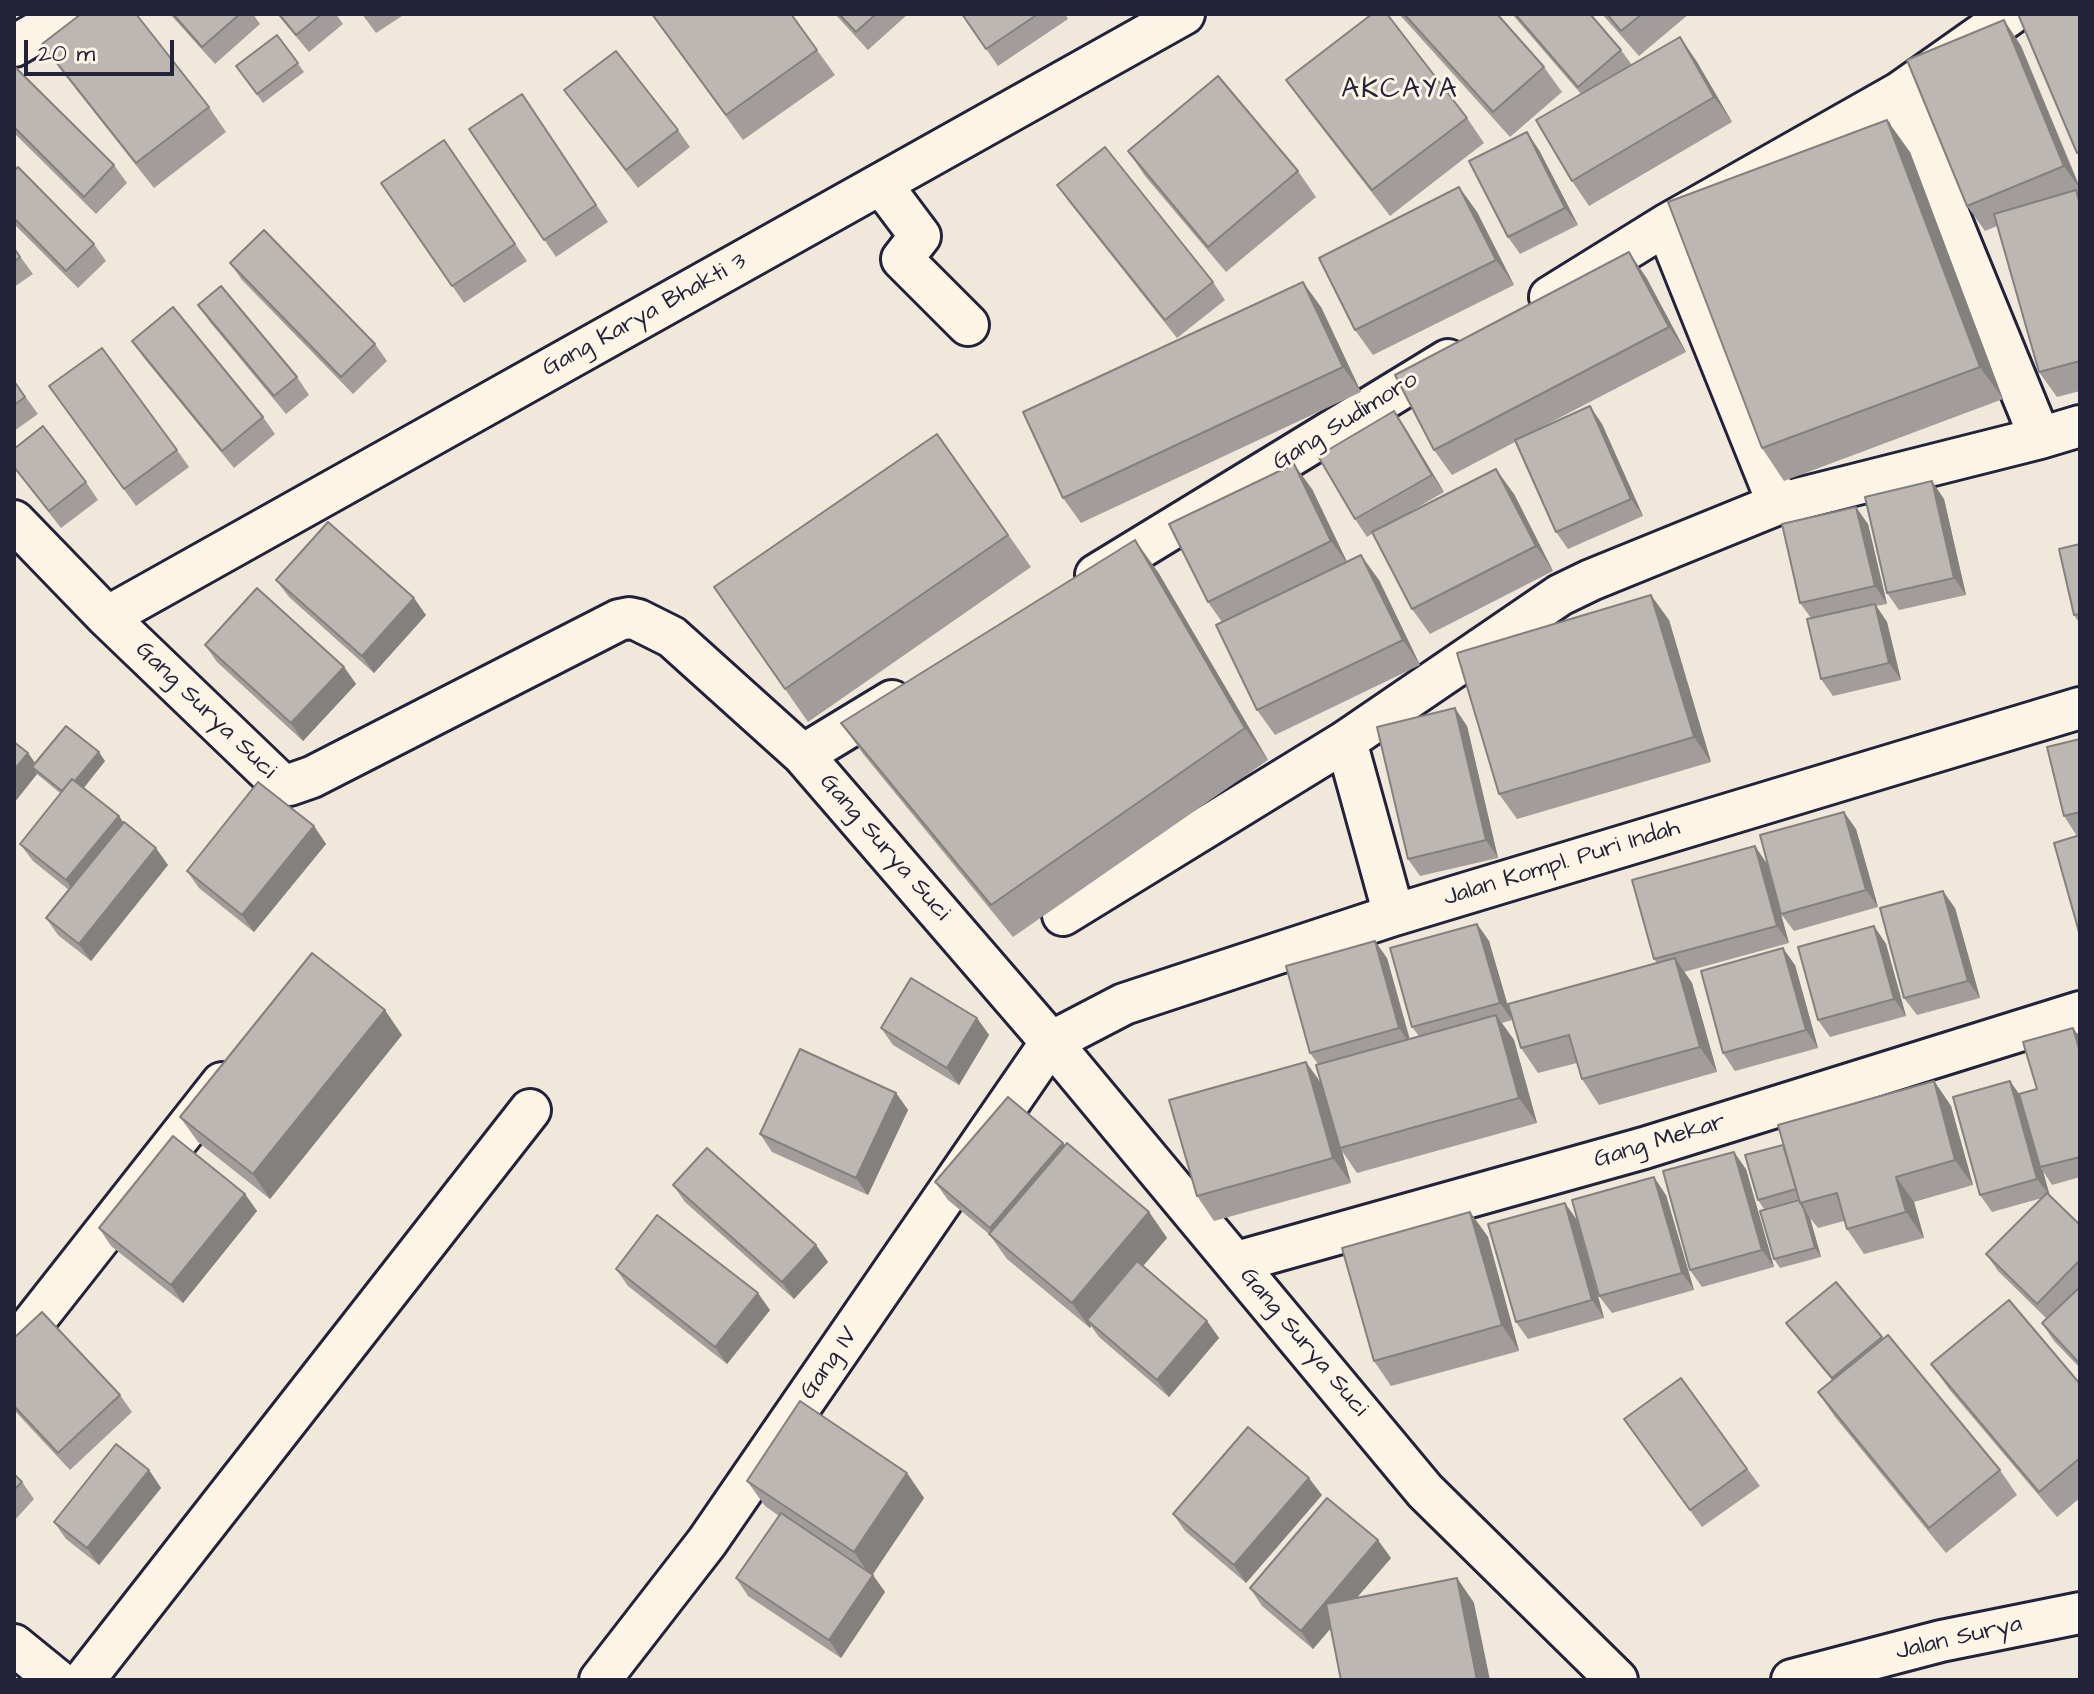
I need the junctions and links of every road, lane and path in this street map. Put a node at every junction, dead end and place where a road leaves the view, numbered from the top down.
1 (69, 14) edge
2 (1184, 14) edge
3 (2011, 14) edge
4 (14, 46) edge
5 (1899, 93) junction
6 (881, 184) junction
7 (1666, 225) junction
8 (1518, 316) edge
9 (968, 325) dead end
10 (1478, 341) edge
11 (2080, 426) edge
12 (2040, 438) junction
13 (1778, 504) junction
14 (14, 521) edge
15 (1060, 598) edge
16 (107, 617) junction
17 (925, 680) edge
18 (2080, 708) edge
19 (1346, 741) junction
20 (803, 755) junction
21 (1063, 915) dead end
22 (1394, 915) junction
23 (2080, 1012) edge
24 (1051, 1042) junction
25 (247, 1052) edge
26 (530, 1110) dead end
27 (1237, 1262) junction
28 (14, 1347) edge
29 (2080, 1613) edge
30 (14, 1645) edge
31 (57, 1680) edge
32 (84, 1680) edge
33 (600, 1680) edge
34 (1617, 1680) edge
35 (1792, 1680) edge

1 - 4 street
2 - 6 street, Gang Karya Bhakti 3
3 - 5 street
5 - 7 street
5 - 12 street
6 - 9 street
6 - 16 street, Gang Karya Bhakti 3
7 - 8 street
7 - 13 street
10 - 15 street, Gang Sudimoro
11 - 12 street
12 - 13 street
13 - 19 street
14 - 16 street, Gang Surya Suci
16 - 20 street, Gang Surya Suci
17 - 20 street
18 - 22 street, Jalan Kompl. Puri Indah
19 - 21 street
19 - 22 street
20 - 24 street, Gang Surya Suci
22 - 24 street, Jalan Kompl. Puri Indah
23 - 27 street, Gang Mekar
24 - 27 street, Gang Surya Suci
24 - 33 street, Gang IV
25 - 28 street
26 - 32 street
27 - 34 street, Gang Surya Suci
29 - 35 street, Jalan Surya
30 - 31 street

